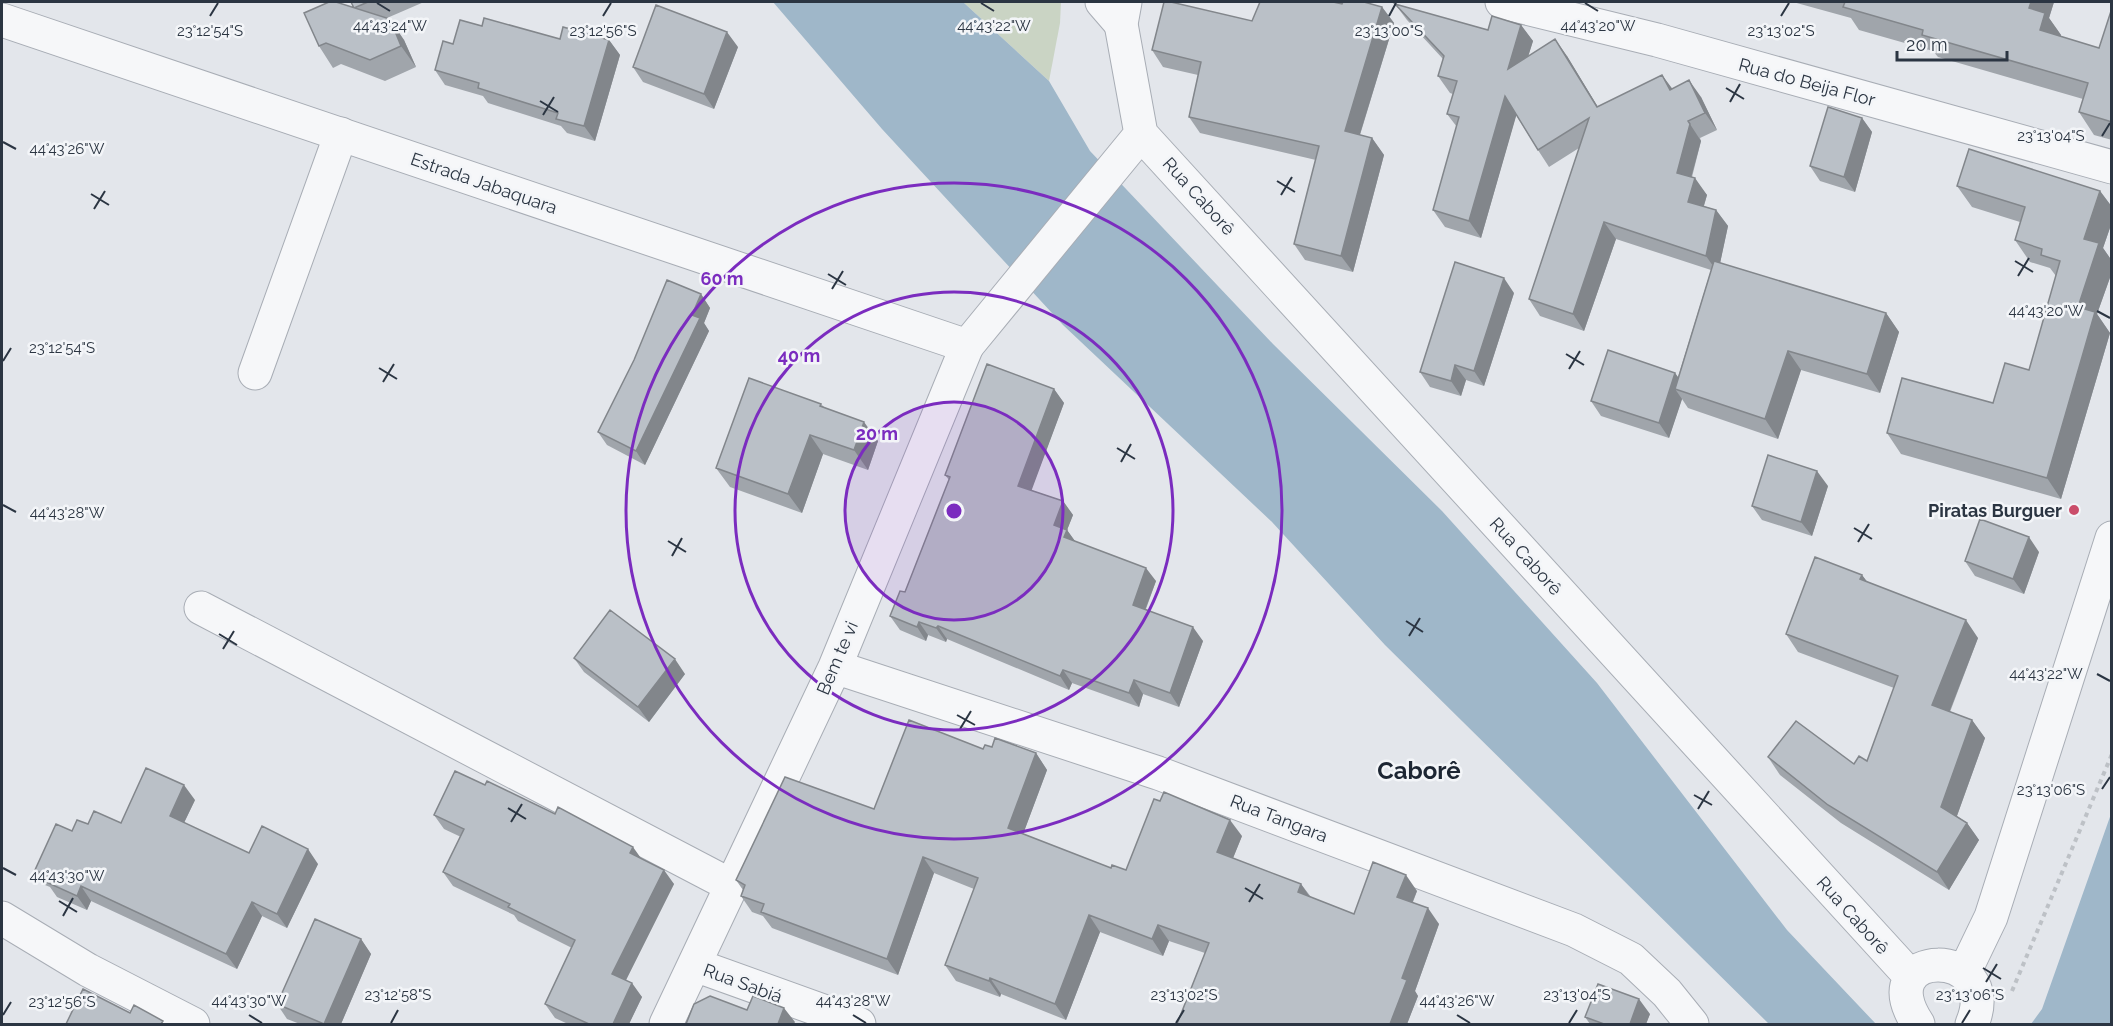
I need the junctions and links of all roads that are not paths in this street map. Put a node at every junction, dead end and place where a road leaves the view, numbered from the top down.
1 (1502, 2) edge
2 (1116, 9) edge
3 (2, 20) edge
4 (341, 134) junction
5 (1141, 134) junction
6 (2112, 167) edge
7 (967, 346) junction
8 (255, 373) dead end
9 (2112, 538) edge
10 (201, 608) dead end
11 (835, 667) junction
12 (732, 886) junction
13 (2, 918) edge
14 (695, 965) junction
15 (1964, 974) junction
16 (1911, 977) junction
17 (193, 1024) edge
18 (666, 1024) edge
19 (859, 1024) edge
20 (1692, 1024) edge
21 (1918, 1024) edge
22 (1972, 1024) edge

1 - 6 street, Rua do Beija Flor
2 - 5 street
3 - 4 street, Estrada Jabaquara
4 - 7 street, Estrada Jabaquara
4 - 8 street
5 - 7 street, Bem te vi
5 - 16 street, Rua Caborê
7 - 11 street, Bem te vi
9 - 15 street
10 - 12 street
11 - 12 street, Bem te vi
11 - 20 street, Rua Tangara
12 - 14 street, Bem te vi
13 - 17 street
14 - 18 street, Bem te vi
14 - 19 street, Rua Sabiá
15 - 16 street
15 - 22 street
16 - 21 street

